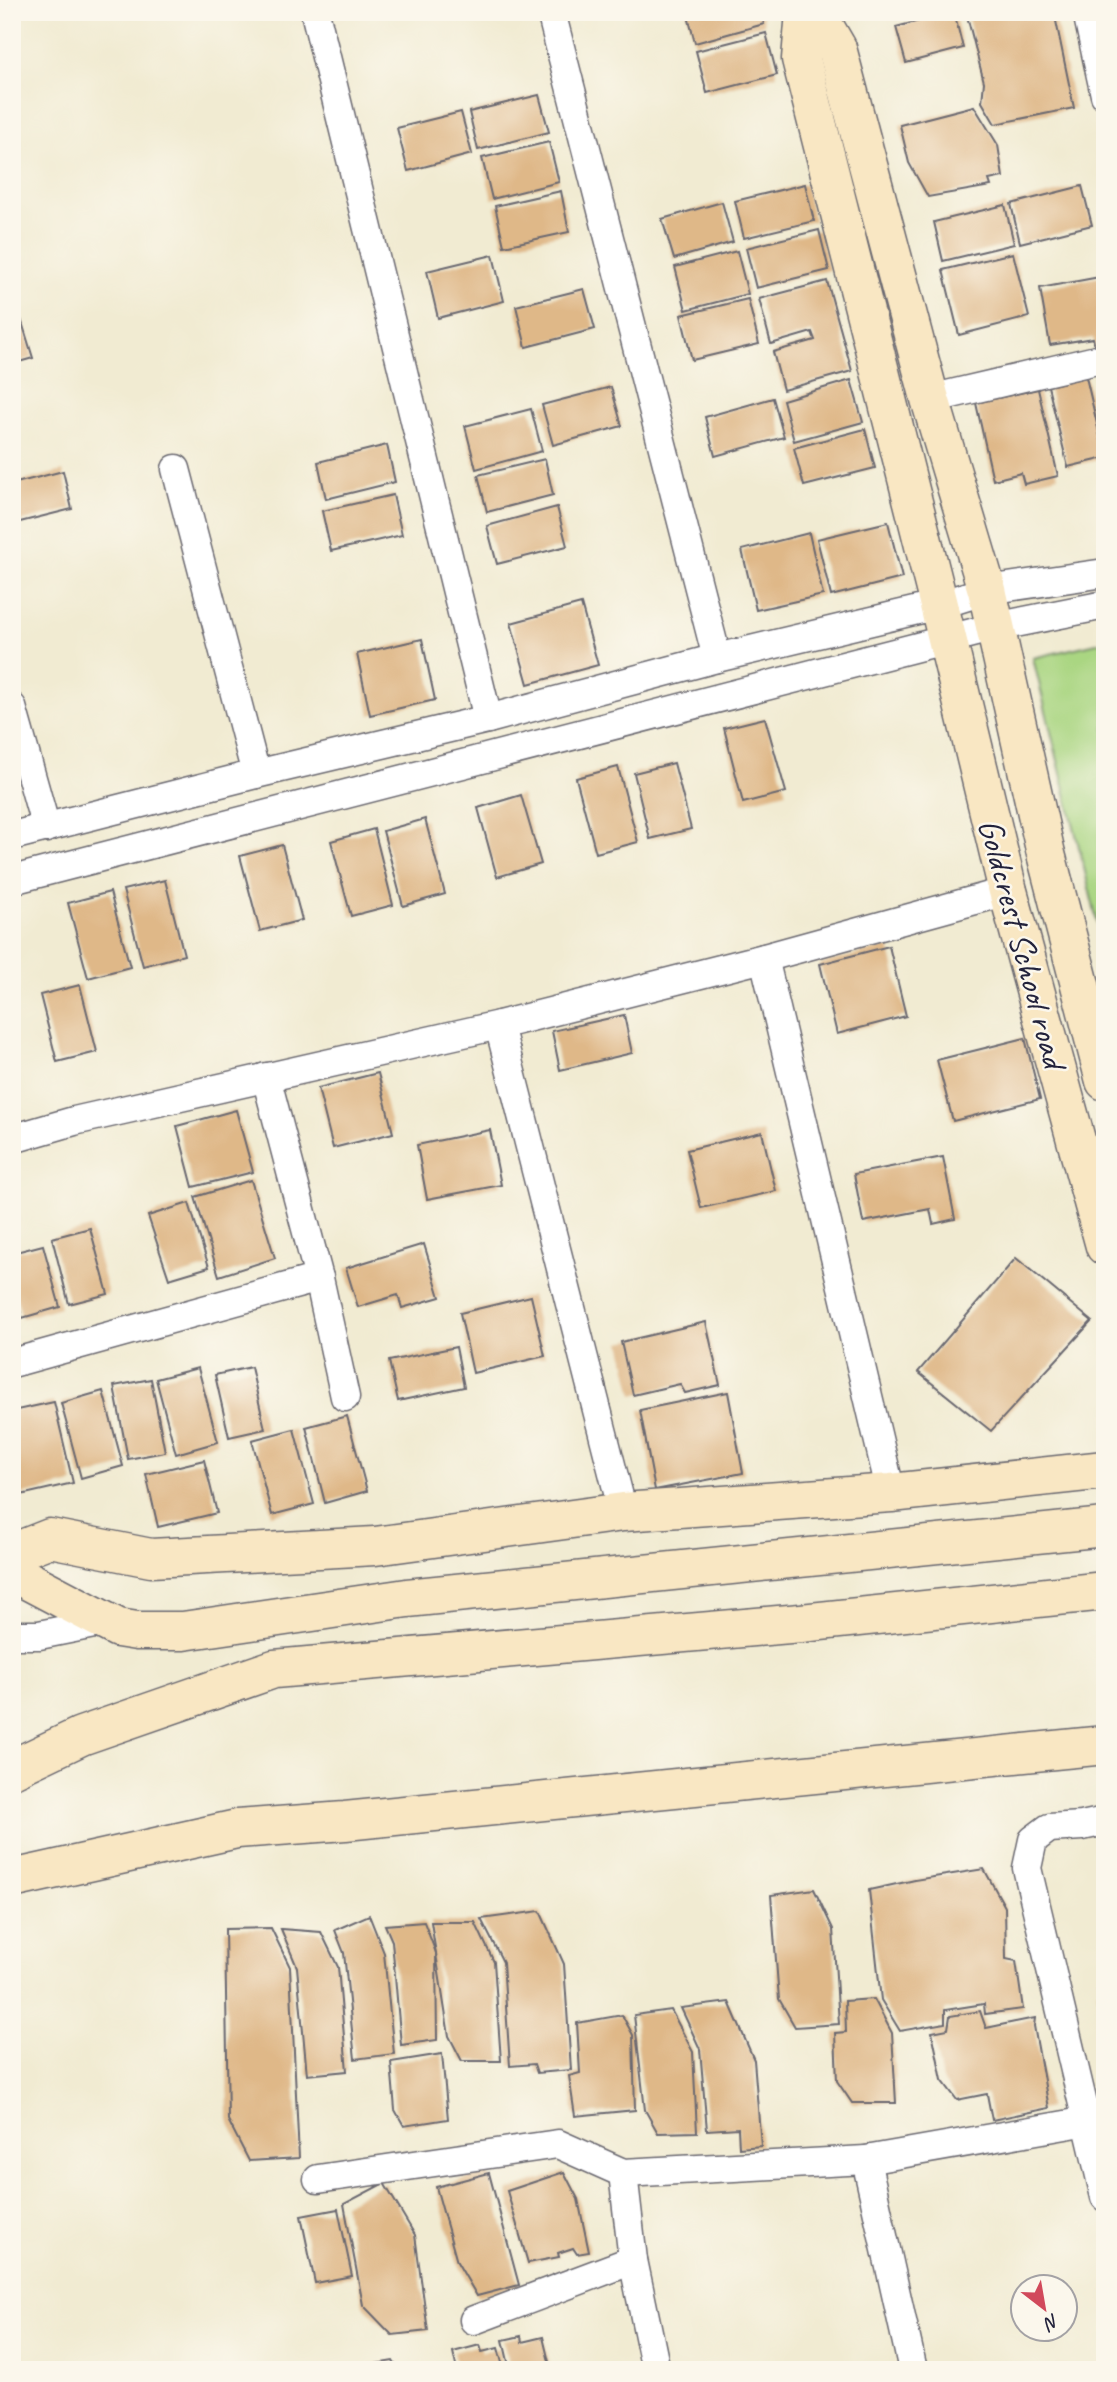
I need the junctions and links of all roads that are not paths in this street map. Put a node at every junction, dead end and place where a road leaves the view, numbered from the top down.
1 (315, 12) edge
2 (551, 12) edge
3 (805, 12) edge
4 (816, 12) edge
5 (1087, 12) edge
6 (1105, 95) edge
7 (1105, 358) edge
8 (930, 399) junction
9 (176, 469) dead end
10 (1105, 573) edge
11 (1105, 605) edge
12 (991, 608) junction
13 (943, 622) junction
14 (717, 659) junction
15 (12, 707) edge
16 (488, 719) junction
17 (256, 774) junction
18 (46, 828) junction
19 (12, 836) edge
20 (12, 880) edge
21 (1008, 891) junction
22 (764, 958) junction
23 (499, 1025) junction
24 (266, 1077) junction
25 (1105, 1081) edge
26 (12, 1139) edge
27 (1105, 1246) edge
28 (319, 1278) junction
29 (12, 1363) edge
30 (345, 1397) dead end
31 (1105, 1470) edge
32 (891, 1493) junction
33 (623, 1512) junction
34 (1105, 1527) edge
35 (12, 1553) edge
36 (12, 1572) edge
37 (1105, 1591) edge
38 (104, 1622) junction
39 (12, 1634) edge
40 (1105, 1745) edge
41 (12, 1769) edge
42 (1105, 1821) edge
43 (12, 1879) edge
44 (1088, 2121) junction
45 (866, 2160) junction
46 (623, 2173) junction
47 (318, 2179) dead end
48 (1105, 2197) edge
49 (633, 2260) junction
50 (474, 2320) dead end
51 (656, 2370) edge
52 (914, 2370) edge

1 - 16 street
2 - 14 street
3 - 13 street, Goldcrest School road
4 - 8 street, Goldcrest School road
5 - 6 street
7 - 8 street
8 - 12 street, Goldcrest School road
9 - 17 street
10 - 12 street
11 - 12 street
12 - 13 street
12 - 25 street, Goldcrest School road
13 - 14 street
13 - 20 street
13 - 21 street, Goldcrest School road
14 - 16 street
15 - 18 street
16 - 17 street
17 - 18 street
18 - 19 street
21 - 22 street
21 - 27 street, Goldcrest School road
22 - 23 street
22 - 32 street
23 - 24 street
23 - 33 street
24 - 26 street
24 - 28 street
28 - 29 street
28 - 30 street
31 - 32 street
32 - 33 street
33 - 35 street
34 - 38 street
36 - 38 street
37 - 41 street
38 - 39 street
40 - 43 street
42 - 44 street
44 - 45 street
44 - 48 street
45 - 46 street
45 - 52 street
46 - 47 street
46 - 49 street
49 - 50 street
49 - 51 street

